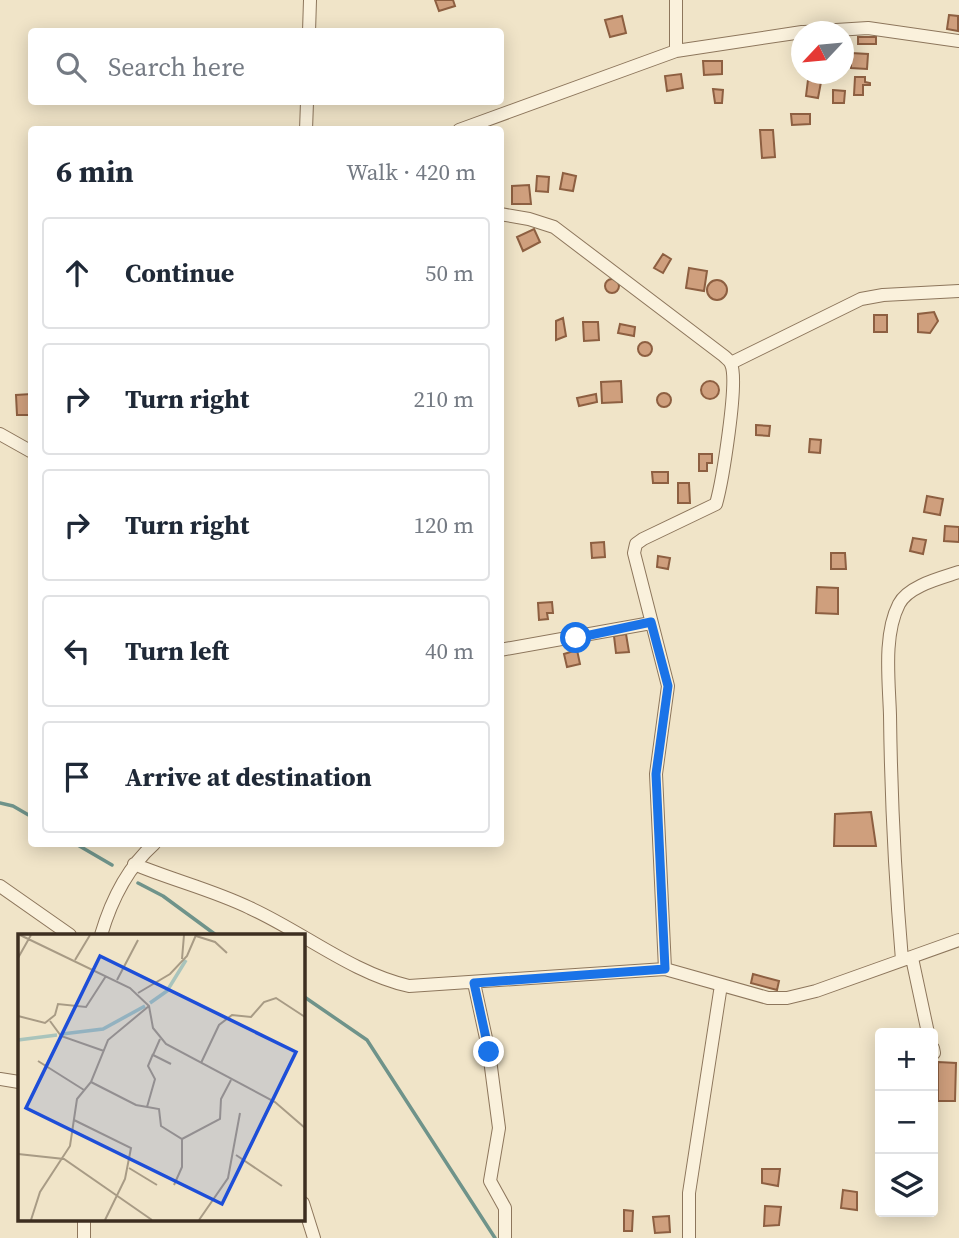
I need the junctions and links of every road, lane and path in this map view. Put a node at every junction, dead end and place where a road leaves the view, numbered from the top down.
1 (310, 0) edge
2 (676, 0) edge
3 (309, 28) edge
4 (854, 29) edge
5 (791, 34) edge
6 (959, 41) edge
7 (677, 51) junction
8 (307, 105) edge
9 (306, 126) edge
10 (470, 126) edge
11 (504, 215) edge
12 (959, 291) edge
13 (731, 363) junction
14 (0, 434) edge
15 (28, 450) edge
16 (959, 572) edge
17 (651, 622) junction
18 (504, 649) edge
19 (152, 847) edge
20 (134, 864) junction
21 (0, 886) edge
22 (70, 934) edge
23 (101, 934) edge
24 (299, 934) edge
25 (304, 937) edge
26 (959, 940) edge
27 (907, 959) junction
28 (665, 969) junction
29 (474, 983) junction
30 (721, 985) junction
31 (927, 1028) edge
32 (0, 1079) edge
33 (18, 1082) edge
34 (304, 1206) edge
35 (84, 1220) edge
36 (84, 1238) edge
37 (314, 1238) edge
38 (505, 1238) edge
39 (689, 1238) edge

1 - 3 street
2 - 7 street
4 - 6 street
5 - 7 street
7 - 10 street
8 - 9 street
11 - 13 street
12 - 13 street
13 - 17 street
14 - 15 street
16 - 27 street
17 - 18 street
17 - 28 street
19 - 20 street
20 - 23 street
20 - 24 street
21 - 22 street
25 - 29 street
26 - 27 street
27 - 30 street
27 - 31 street
28 - 29 street
28 - 30 street
29 - 38 street
30 - 39 street
32 - 33 street
34 - 37 street
35 - 36 street

